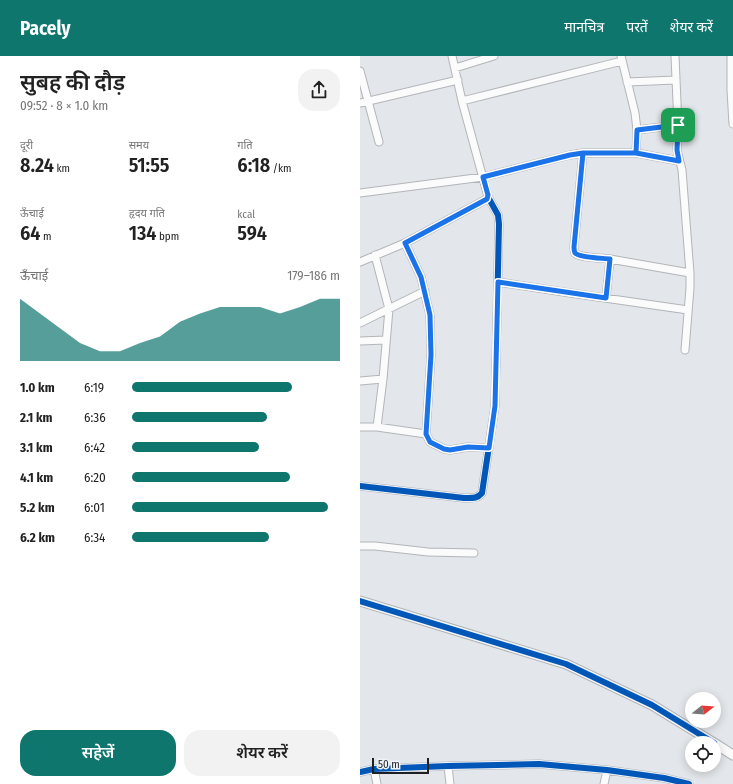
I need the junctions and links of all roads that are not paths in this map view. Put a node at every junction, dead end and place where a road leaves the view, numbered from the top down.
1 (452, 56) edge
2 (494, 56) edge
3 (675, 56) edge
4 (731, 56) edge
5 (621, 59) edge
6 (455, 68) junction
7 (360, 71) edge
8 (458, 80) junction
9 (676, 80) junction
10 (627, 82) junction
11 (732, 90) edge
12 (368, 101) junction
13 (462, 101) junction
14 (360, 103) edge
15 (733, 124) edge
16 (678, 125) junction
17 (637, 130) junction
18 (379, 142) dead end
19 (583, 153) junction
20 (636, 153) junction
21 (679, 161) junction
22 (483, 177) junction
23 (360, 192) edge
24 (488, 197) junction
25 (405, 243) junction
26 (375, 255) junction
27 (610, 259) junction
28 (360, 262) edge
29 (690, 272) junction
30 (498, 282) junction
31 (425, 290) junction
32 (606, 298) junction
33 (389, 309) junction
34 (688, 310) junction
35 (360, 323) edge
36 (386, 340) junction
37 (360, 341) edge
38 (685, 350) dead end
39 (383, 379) junction
40 (360, 381) edge
41 (360, 427) edge
42 (377, 427) junction
43 (426, 434) junction
44 (489, 448) junction
45 (360, 486) edge
46 (360, 546) edge
47 (474, 553) dead end
48 (360, 601) edge
49 (703, 736) edge
50 (721, 747) edge
51 (733, 755) edge
52 (448, 766) junction
53 (374, 769) junction
54 (607, 770) junction
55 (360, 772) edge
56 (663, 781) edge
57 (377, 784) edge
58 (450, 784) edge
59 (604, 784) edge
60 (689, 784) edge

1 - 6 street
2 - 6 street
3 - 9 street
4 - 11 street
5 - 10 street
5 - 13 street
6 - 8 street
7 - 12 street
8 - 12 street
8 - 13 street
9 - 10 street
9 - 16 street
10 - 17 street
11 - 15 street
12 - 14 street
12 - 18 street
13 - 22 street
16 - 17 street
16 - 21 street
17 - 20 street
19 - 20 street
19 - 22 street
19 - 27 street
20 - 21 street
21 - 29 street
22 - 23 street
22 - 24 street
24 - 25 street
24 - 30 street
25 - 26 street
25 - 31 street
26 - 28 street
26 - 33 street
27 - 29 street
27 - 32 street
29 - 34 street
30 - 32 street
30 - 44 street
31 - 33 street
31 - 43 street
32 - 34 street
33 - 35 street
33 - 36 street
34 - 38 street
36 - 37 street
36 - 39 street
39 - 40 street
39 - 42 street
41 - 42 street
42 - 43 street
43 - 44 street
44 - 45 street
46 - 47 street
48 - 49 street
50 - 51 street
52 - 53 street
52 - 54 street
52 - 58 street
53 - 55 street
53 - 57 street
54 - 56 street
54 - 59 street
56 - 60 street

